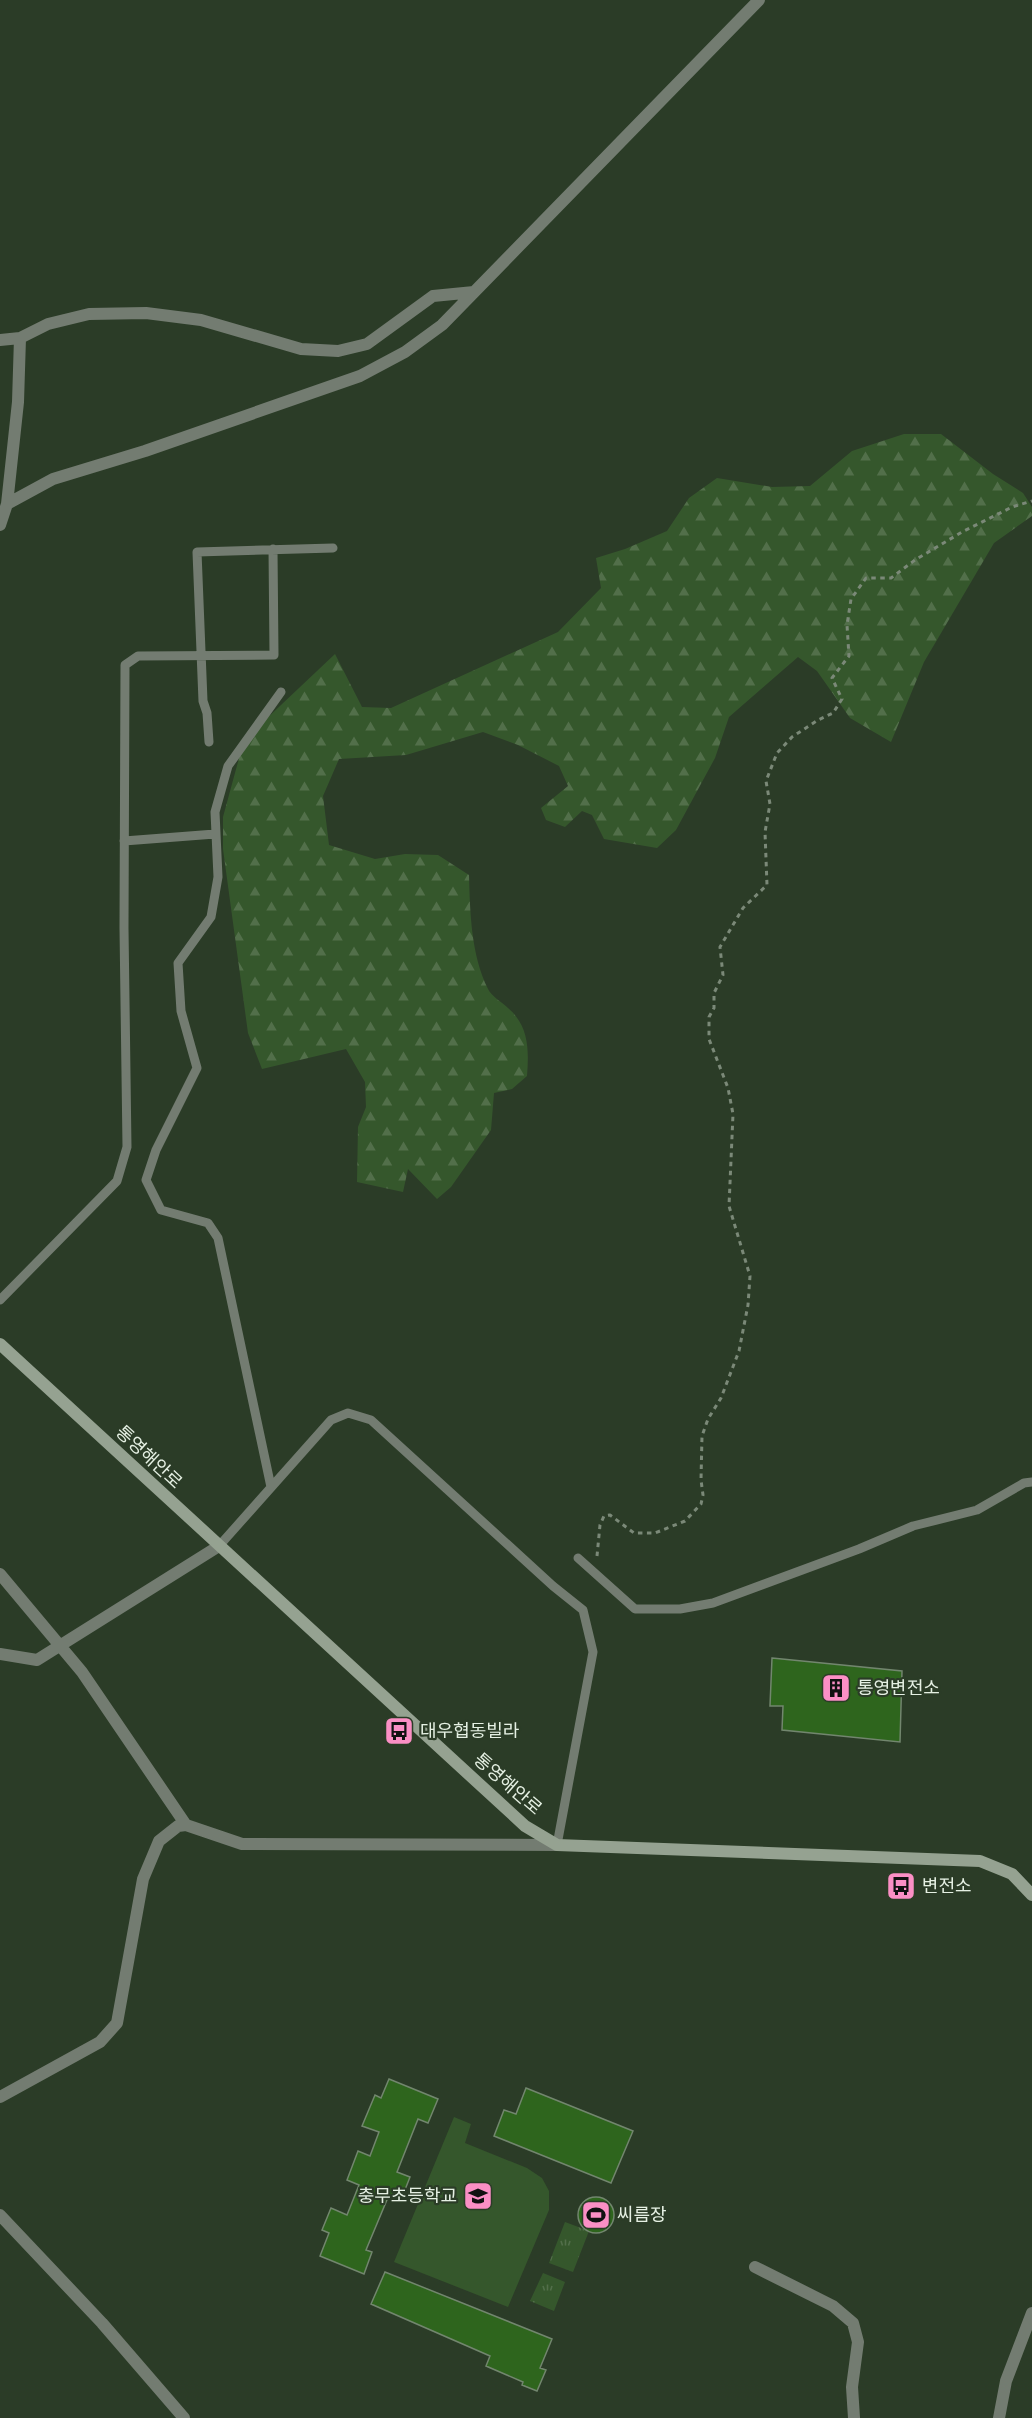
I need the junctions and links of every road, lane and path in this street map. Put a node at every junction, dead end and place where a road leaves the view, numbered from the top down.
1 (759, 0) edge
2 (474, 292) junction
3 (20, 338) junction
4 (0, 340) edge
5 (1032, 501) edge
6 (7, 504) junction
7 (0, 525) edge
8 (333, 548) dead end
9 (273, 549) junction
10 (201, 656) junction
11 (281, 692) dead end
12 (209, 742) dead end
13 (215, 834) junction
14 (124, 841) junction
15 (0, 1300) edge
16 (0, 1344) edge
17 (1032, 1482) edge
18 (271, 1487) junction
19 (219, 1546) junction
20 (578, 1558) dead end
21 (594, 1573) junction
22 (0, 1574) edge
23 (59, 1645) junction
24 (0, 1654) edge
25 (186, 1825) junction
26 (557, 1845) junction
27 (1032, 1895) edge
28 (0, 2097) edge
29 (0, 2215) edge
30 (755, 2267) dead end
31 (1032, 2313) edge
32 (184, 2418) edge
33 (854, 2418) edge
34 (999, 2418) edge

1 - 2 street
2 - 3 street
2 - 6 street
3 - 4 street
3 - 6 street
5 - 21 path
6 - 7 street
8 - 9 lane
9 - 10 lane
9 - 10 lane
10 - 12 lane
10 - 14 lane
11 - 13 lane
13 - 14 lane
13 - 18 lane
14 - 15 lane
16 - 19 street, 통영해안로
17 - 21 lane
18 - 19 lane
18 - 26 lane
19 - 23 street
19 - 26 street, 통영해안로
20 - 21 lane
22 - 23 street
23 - 24 street
23 - 25 street
25 - 26 street
25 - 28 street
26 - 27 street, 통영해안로
29 - 32 street
30 - 33 street
31 - 34 street

